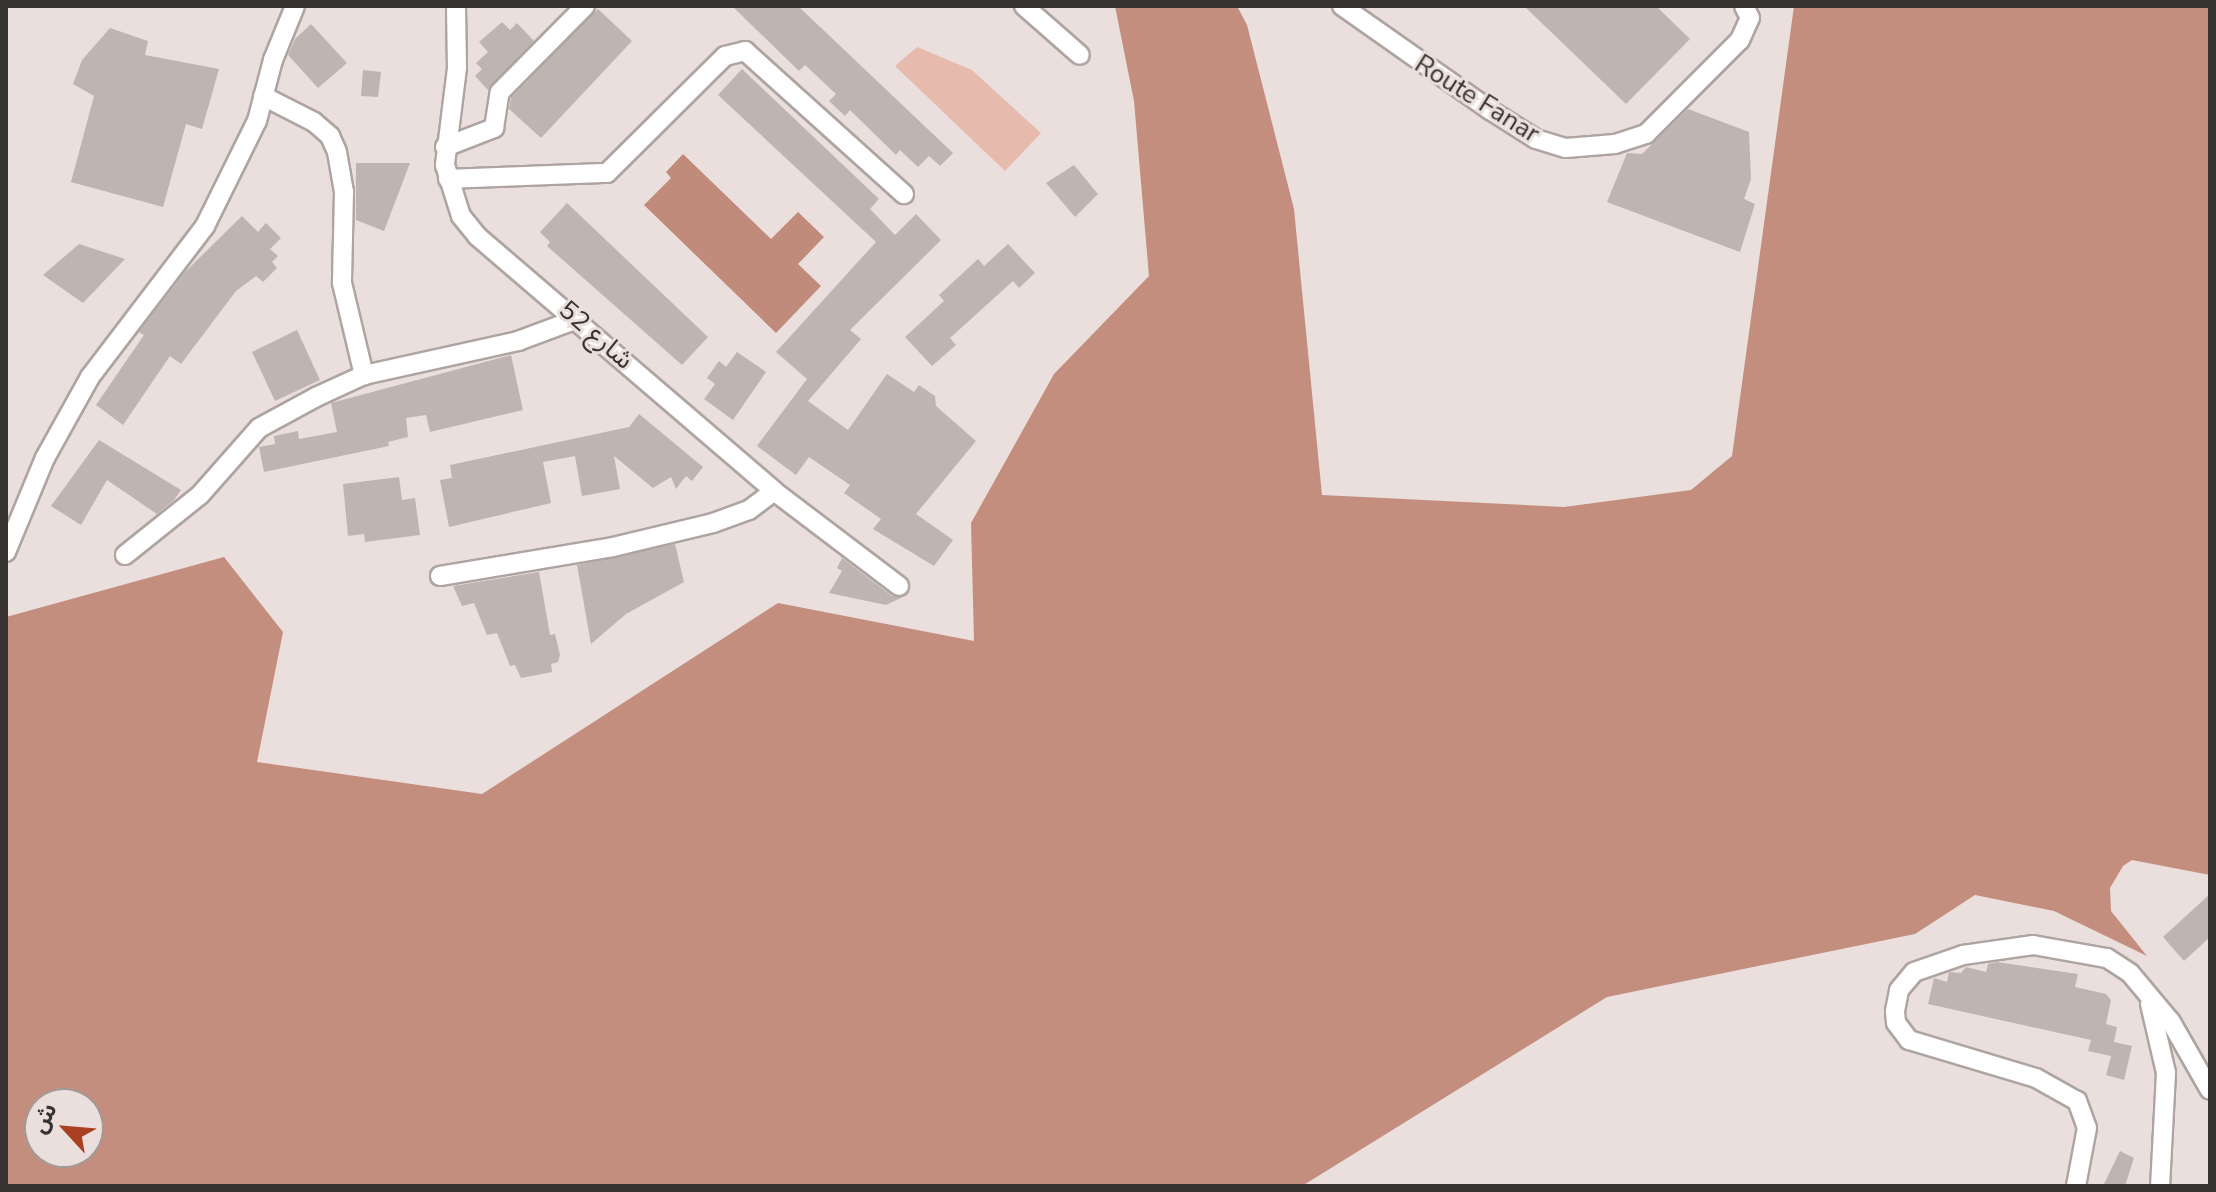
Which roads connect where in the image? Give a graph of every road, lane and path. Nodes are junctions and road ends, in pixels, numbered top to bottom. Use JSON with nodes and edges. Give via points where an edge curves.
{"nodes":[{"id":1,"x":295,"y":6,"type":"edge"},
{"id":2,"x":456,"y":6,"type":"edge"},
{"id":3,"x":585,"y":6,"type":"edge"},
{"id":4,"x":1024,"y":6,"type":"edge"},
{"id":5,"x":1342,"y":6,"type":"edge"},
{"id":6,"x":1744,"y":6,"type":"edge"},
{"id":7,"x":1080,"y":55,"type":"dead end"},
{"id":8,"x":263,"y":96,"type":"junction"},
{"id":9,"x":445,"y":147,"type":"junction"},
{"id":10,"x":448,"y":179,"type":"junction"},
{"id":11,"x":904,"y":194,"type":"dead end"},
{"id":12,"x":577,"y":319,"type":"junction"},
{"id":13,"x":364,"y":375,"type":"junction"},
{"id":14,"x":774,"y":491,"type":"junction"},
{"id":15,"x":6,"y":552,"type":"edge"},
{"id":16,"x":125,"y":555,"type":"dead end"},
{"id":17,"x":440,"y":576,"type":"dead end"},
{"id":18,"x":899,"y":586,"type":"dead end"},
{"id":19,"x":2142,"y":987,"type":"junction"},
{"id":20,"x":2210,"y":1090,"type":"edge"},
{"id":21,"x":2076,"y":1186,"type":"edge"},
{"id":22,"x":2160,"y":1186,"type":"edge"}],
"edges":[{"from":1,"to":8,"type":"street"},
{"from":2,"to":9,"type":"street","name":"شارع 52","via":[[457,68]]},
{"from":3,"to":9,"type":"street","via":[[500,92],[494,128]]},
{"from":4,"to":7,"type":"street"},
{"from":5,"to":6,"type":"street","name":"Route Fanar","via":[[1479,103],[1536,139],[1566,148],[1615,144],[1646,134],[1740,40],[1750,18]]},
{"from":8,"to":13,"type":"street","via":[[314,122],[330,136],[337,152],[344,192],[342,283]]},
{"from":8,"to":15,"type":"street","via":[[257,121],[205,226],[90,377],[45,458]]},
{"from":9,"to":10,"type":"street","name":"شارع 52"},
{"from":10,"to":11,"type":"street","via":[[607,173],[725,56],[745,51]]},
{"from":10,"to":12,"type":"street","name":"شارع 52","via":[[461,216],[477,236]]},
{"from":12,"to":13,"type":"street","via":[[518,341]]},
{"from":12,"to":14,"type":"street","name":"شارع 52"},
{"from":13,"to":16,"type":"street","via":[[259,428],[200,495]]},
{"from":14,"to":17,"type":"street","via":[[749,510],[713,523],[613,547]]},
{"from":14,"to":18,"type":"street","name":"شارع 52"},
{"from":19,"to":20,"type":"street","via":[[2171,1022]]},
{"from":19,"to":21,"type":"street","via":[[2107,958],[2033,945],[1925,964],[1899,990],[1896,1023],[1909,1040],[2036,1078],[2077,1101],[2087,1128]]},
{"from":19,"to":22,"type":"street","via":[[2158,1029],[2166,1073]]}]}
